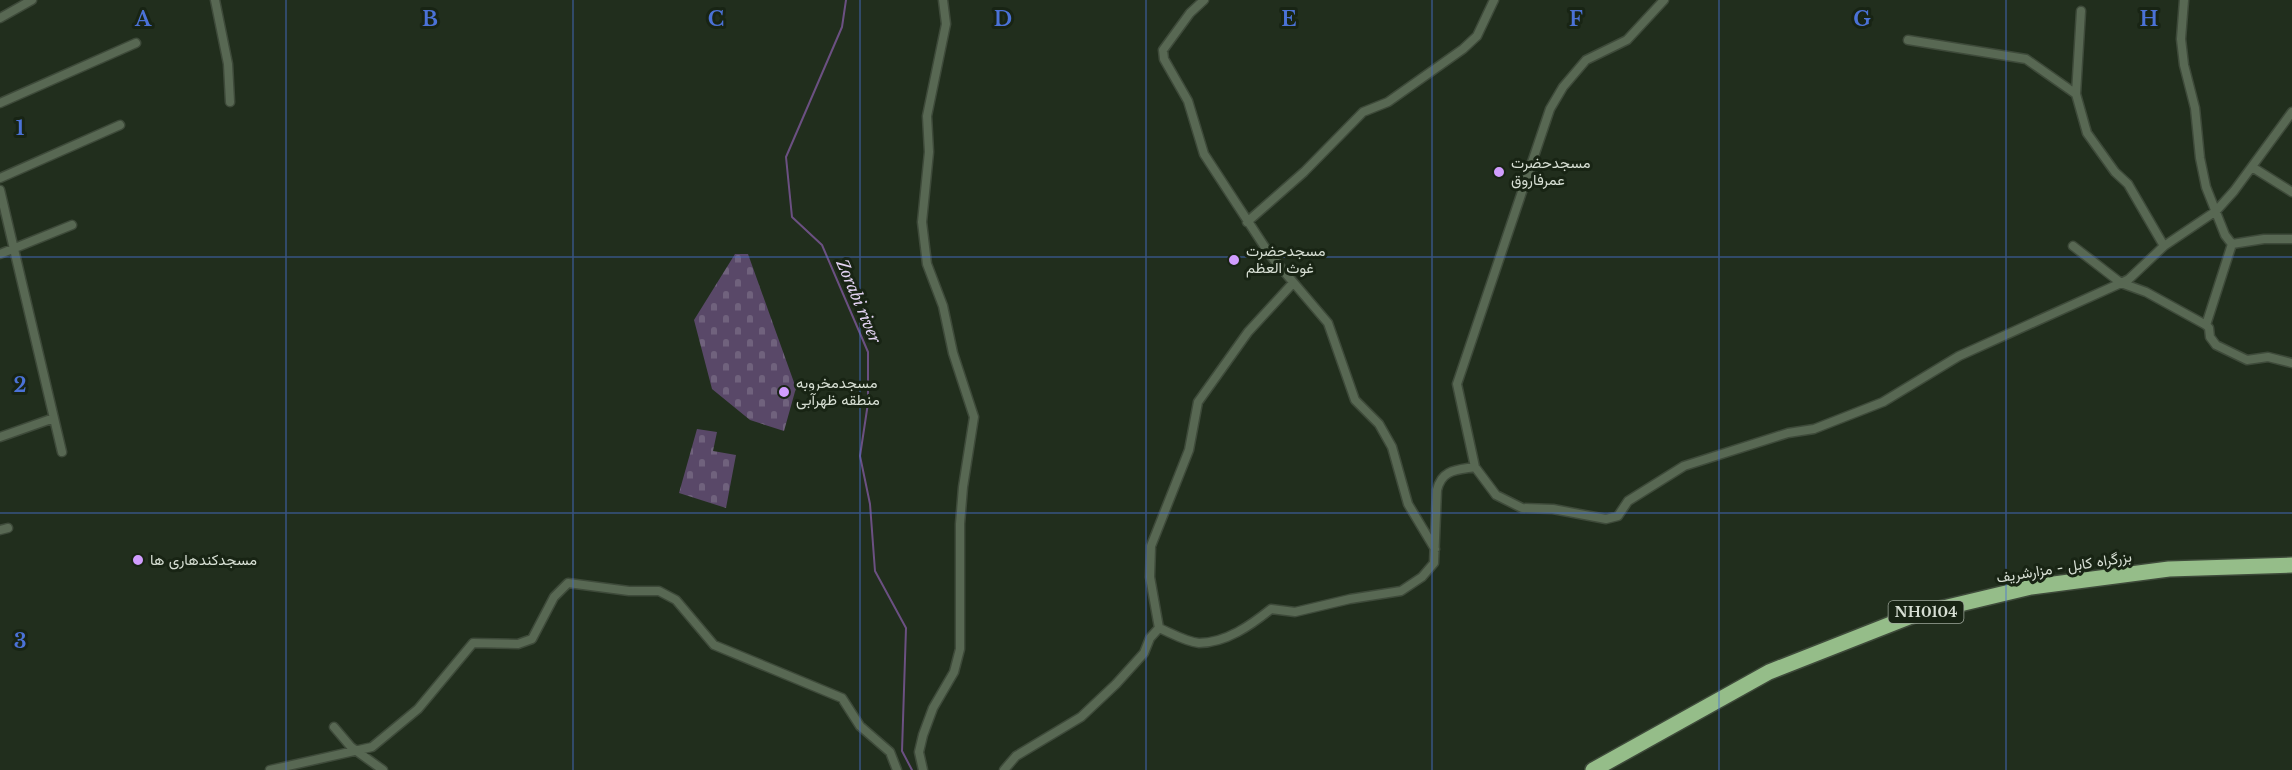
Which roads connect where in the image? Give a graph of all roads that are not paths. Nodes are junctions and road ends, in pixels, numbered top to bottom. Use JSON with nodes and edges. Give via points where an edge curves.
{"nodes":[{"id":1,"x":32,"y":0,"type":"edge"},
{"id":2,"x":215,"y":0,"type":"edge"},
{"id":3,"x":943,"y":0,"type":"edge"},
{"id":4,"x":1204,"y":0,"type":"edge"},
{"id":5,"x":1494,"y":0,"type":"edge"},
{"id":6,"x":1664,"y":0,"type":"edge"},
{"id":7,"x":2184,"y":0,"type":"edge"},
{"id":8,"x":2081,"y":11,"type":"dead end"},
{"id":9,"x":0,"y":18,"type":"edge"},
{"id":10,"x":1908,"y":40,"type":"dead end"},
{"id":11,"x":136,"y":43,"type":"dead end"},
{"id":12,"x":2076,"y":94,"type":"junction"},
{"id":13,"x":230,"y":102,"type":"dead end"},
{"id":14,"x":0,"y":103,"type":"edge"},
{"id":15,"x":2292,"y":112,"type":"edge"},
{"id":16,"x":120,"y":125,"type":"dead end"},
{"id":17,"x":2252,"y":167,"type":"junction"},
{"id":18,"x":0,"y":178,"type":"edge"},
{"id":19,"x":0,"y":190,"type":"edge"},
{"id":20,"x":2292,"y":192,"type":"edge"},
{"id":21,"x":2216,"y":211,"type":"junction"},
{"id":22,"x":1247,"y":222,"type":"junction"},
{"id":23,"x":72,"y":225,"type":"dead end"},
{"id":24,"x":2292,"y":239,"type":"edge"},
{"id":25,"x":2232,"y":244,"type":"junction"},
{"id":26,"x":2073,"y":246,"type":"dead end"},
{"id":27,"x":2164,"y":246,"type":"junction"},
{"id":28,"x":14,"y":249,"type":"junction"},
{"id":29,"x":0,"y":254,"type":"edge"},
{"id":30,"x":1293,"y":283,"type":"junction"},
{"id":31,"x":2121,"y":283,"type":"junction"},
{"id":32,"x":2206,"y":326,"type":"junction"},
{"id":33,"x":2292,"y":363,"type":"edge"},
{"id":34,"x":54,"y":418,"type":"junction"},
{"id":35,"x":0,"y":437,"type":"edge"},
{"id":36,"x":62,"y":452,"type":"dead end"},
{"id":37,"x":1475,"y":467,"type":"junction"},
{"id":38,"x":1435,"y":549,"type":"junction"},
{"id":39,"x":2292,"y":565,"type":"edge"},
{"id":40,"x":1159,"y":628,"type":"junction"},
{"id":41,"x":334,"y":728,"type":"dead end"},
{"id":42,"x":359,"y":752,"type":"junction"},
{"id":43,"x":270,"y":770,"type":"edge"},
{"id":44,"x":383,"y":770,"type":"edge"},
{"id":45,"x":897,"y":770,"type":"edge"},
{"id":46,"x":923,"y":770,"type":"edge"},
{"id":47,"x":1004,"y":770,"type":"edge"},
{"id":48,"x":1593,"y":770,"type":"edge"}],
"edges":[{"from":1,"to":9,"type":"street"},
{"from":2,"to":13,"type":"street","via":[[228,64]]},
{"from":3,"to":46,"type":"street","via":[[946,24],[927,116],[929,152],[922,222],[927,264],[974,417],[960,524],[960,649],[954,672],[923,735],[919,752]]},
{"from":4,"to":22,"type":"street","via":[[1162,50],[1188,101],[1204,154]]},
{"from":5,"to":22,"type":"street","via":[[1477,36],[1463,49],[1388,102],[1363,112]]},
{"from":6,"to":37,"type":"street","via":[[1627,40],[1586,60],[1550,109],[1457,384]]},
{"from":7,"to":21,"type":"street","via":[[2184,65],[2195,108],[2206,187]]},
{"from":8,"to":12,"type":"street"},
{"from":10,"to":12,"type":"street","via":[[2026,59]]},
{"from":11,"to":14,"type":"street"},
{"from":12,"to":27,"type":"street","via":[[2087,133],[2128,184]]},
{"from":15,"to":17,"type":"street"},
{"from":16,"to":18,"type":"street"},
{"from":17,"to":20,"type":"street"},
{"from":17,"to":21,"type":"street"},
{"from":19,"to":28,"type":"street"},
{"from":21,"to":25,"type":"street"},
{"from":21,"to":27,"type":"street"},
{"from":22,"to":30,"type":"street"},
{"from":23,"to":28,"type":"street"},
{"from":24,"to":25,"type":"street"},
{"from":25,"to":32,"type":"street"},
{"from":26,"to":31,"type":"street"},
{"from":27,"to":31,"type":"street"},
{"from":28,"to":29,"type":"street"},
{"from":28,"to":34,"type":"street"},
{"from":30,"to":38,"type":"street","via":[[1328,323],[1354,400],[1379,424],[1392,447],[1408,504]]},
{"from":30,"to":40,"type":"street","via":[[1248,332],[1198,402],[1190,450],[1151,546],[1150,578]]},
{"from":31,"to":32,"type":"street","via":[[2146,292]]},
{"from":31,"to":37,"type":"street","via":[[1959,356],[1882,402],[1814,429],[1788,433],[1684,466],[1628,501],[1618,516],[1606,519],[1553,509],[1522,508],[1496,495]]},
{"from":32,"to":33,"type":"street","via":[[2216,345],[2247,360],[2268,357]]},
{"from":34,"to":35,"type":"street"},
{"from":34,"to":36,"type":"street"},
{"from":37,"to":38,"type":"street","via":[[1452,470],[1439,481]]},
{"from":38,"to":40,"type":"street","via":[[1434,563],[1401,591],[1295,612],[1271,609],[1222,640],[1198,643]]},
{"from":39,"to":48,"type":"highway","name":"بزرگراه کابل - مزارشریف","number":"NH0104","via":[[2169,569],[2031,587],[1914,615],[1769,672]]},
{"from":40,"to":47,"type":"street","via":[[1144,653],[1081,717],[1016,756]]},
{"from":41,"to":42,"type":"street"},
{"from":42,"to":43,"type":"street"},
{"from":42,"to":44,"type":"street"},
{"from":42,"to":45,"type":"street","via":[[384,739],[418,709],[473,643],[518,644],[532,639],[554,597],[568,583],[659,591],[676,600],[714,645],[842,698],[860,726],[890,752]]}]}
